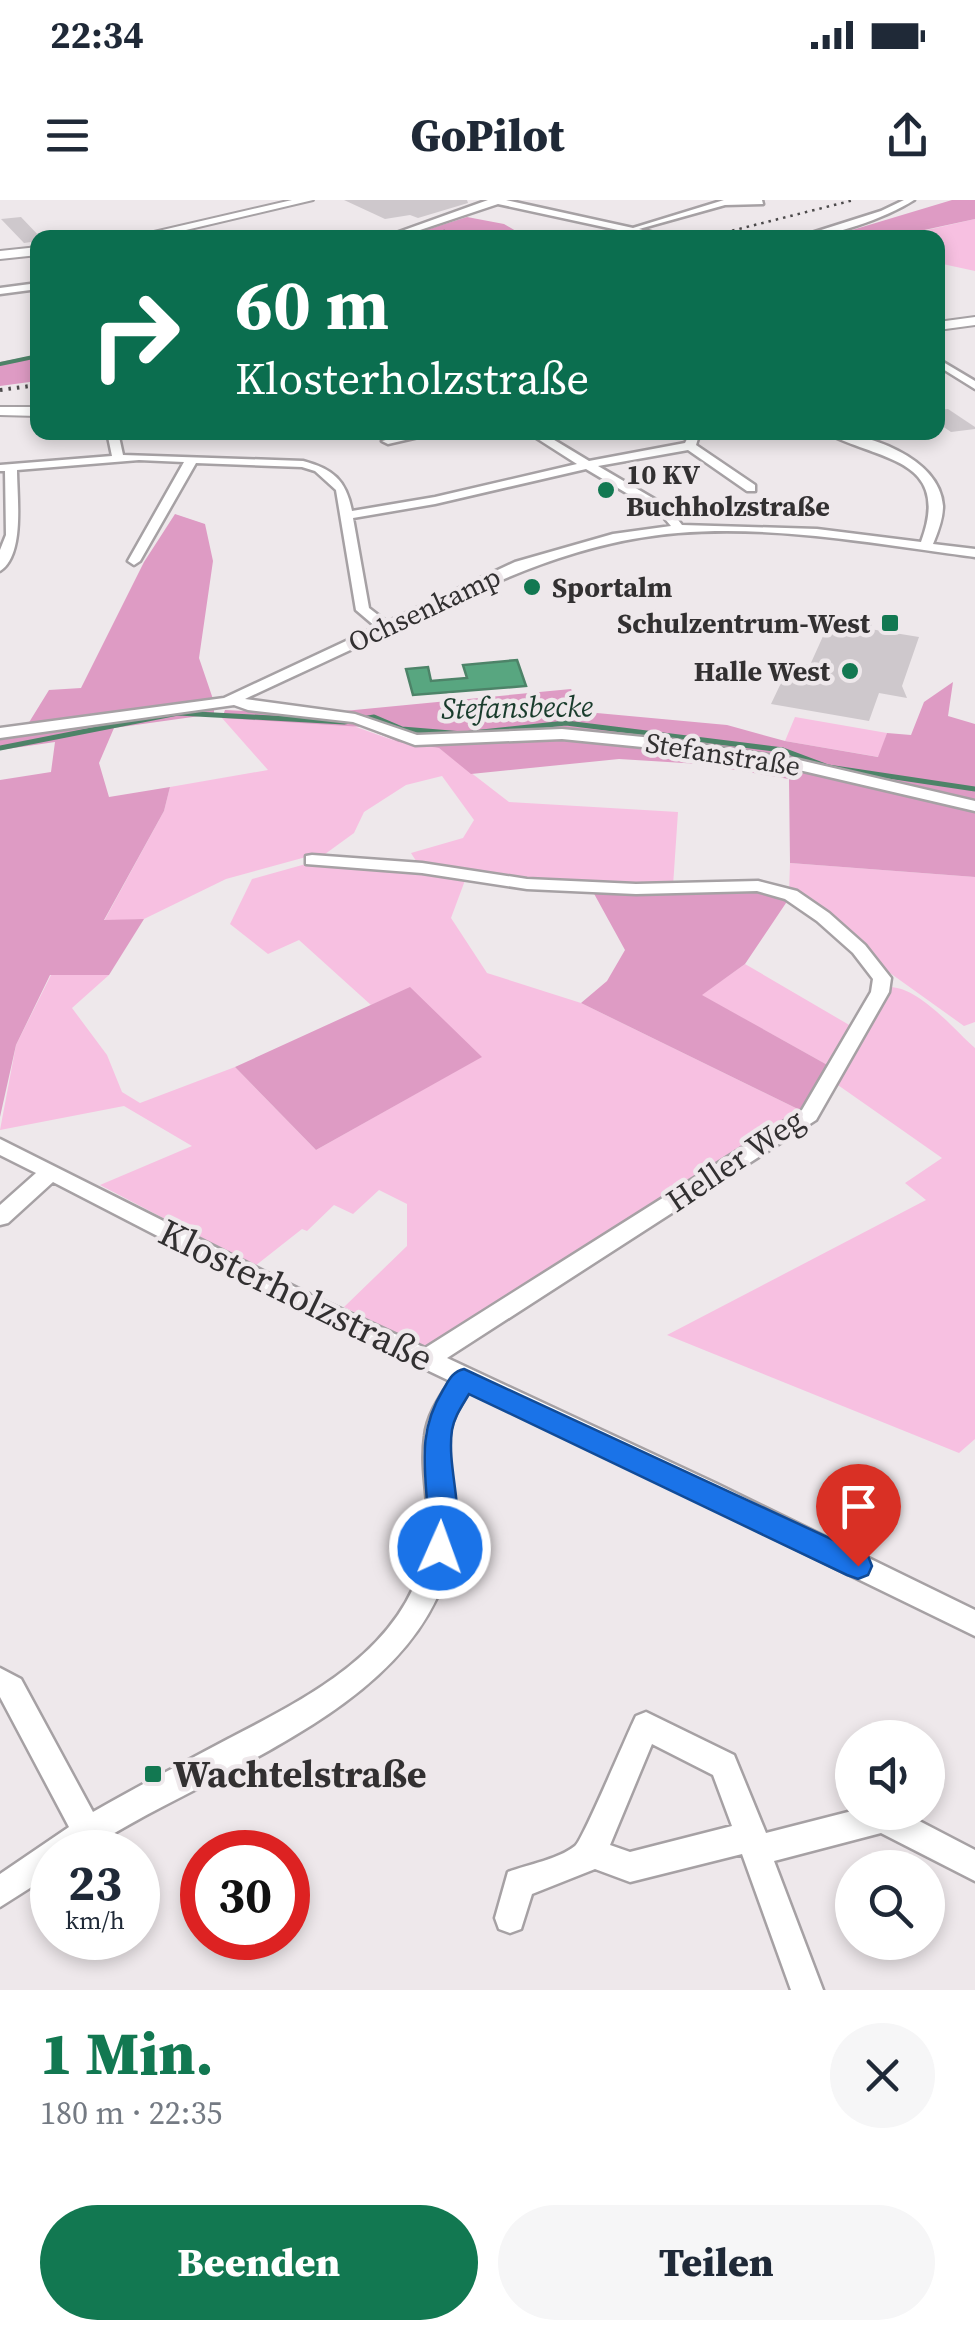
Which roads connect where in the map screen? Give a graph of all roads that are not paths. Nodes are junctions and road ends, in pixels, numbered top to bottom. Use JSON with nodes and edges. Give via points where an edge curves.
{"nodes":[{"id":1,"x":306,"y":200,"type":"edge"},
{"id":2,"x":497,"y":200,"type":"edge"},
{"id":3,"x":758,"y":200,"type":"edge"},
{"id":4,"x":910,"y":200,"type":"edge"},
{"id":5,"x":731,"y":202,"type":"edge"},
{"id":6,"x":635,"y":228,"type":"junction"},
{"id":7,"x":170,"y":230,"type":"edge"},
{"id":8,"x":409,"y":230,"type":"edge"},
{"id":9,"x":642,"y":230,"type":"edge"},
{"id":10,"x":827,"y":230,"type":"edge"},
{"id":11,"x":30,"y":251,"type":"edge"},
{"id":12,"x":0,"y":256,"type":"edge"},
{"id":13,"x":30,"y":287,"type":"edge"},
{"id":14,"x":0,"y":291,"type":"edge"},
{"id":15,"x":975,"y":321,"type":"edge"},
{"id":16,"x":945,"y":325,"type":"edge"},
{"id":17,"x":945,"y":367,"type":"edge"},
{"id":18,"x":975,"y":386,"type":"edge"},
{"id":19,"x":0,"y":410,"type":"edge"},
{"id":20,"x":30,"y":412,"type":"edge"},
{"id":21,"x":114,"y":440,"type":"edge"},
{"id":22,"x":393,"y":440,"type":"edge"},
{"id":23,"x":546,"y":440,"type":"edge"},
{"id":24,"x":691,"y":440,"type":"edge"},
{"id":25,"x":851,"y":440,"type":"edge"},
{"id":26,"x":388,"y":441,"type":"dead end"},
{"id":27,"x":118,"y":457,"type":"junction"},
{"id":28,"x":192,"y":459,"type":"junction"},
{"id":29,"x":585,"y":463,"type":"junction"},
{"id":30,"x":6,"y":467,"type":"edge"},
{"id":31,"x":752,"y":488,"type":"dead end"},
{"id":32,"x":349,"y":515,"type":"junction"},
{"id":33,"x":679,"y":529,"type":"junction"},
{"id":34,"x":926,"y":547,"type":"junction"},
{"id":35,"x":5,"y":548,"type":"edge"},
{"id":36,"x":975,"y":553,"type":"edge"},
{"id":37,"x":134,"y":561,"type":"dead end"},
{"id":38,"x":0,"y":567,"type":"edge"},
{"id":39,"x":386,"y":628,"type":"junction"},
{"id":40,"x":234,"y":699,"type":"junction"},
{"id":41,"x":0,"y":732,"type":"edge"},
{"id":42,"x":975,"y":806,"type":"edge"},
{"id":43,"x":312,"y":860,"type":"dead end"},
{"id":44,"x":0,"y":1146,"type":"edge"},
{"id":45,"x":50,"y":1172,"type":"junction"},
{"id":46,"x":0,"y":1218,"type":"edge"},
{"id":47,"x":427,"y":1360,"type":"junction"},
{"id":48,"x":464,"y":1380,"type":"junction"},
{"id":49,"x":975,"y":1624,"type":"edge"},
{"id":50,"x":0,"y":1681,"type":"edge"},
{"id":51,"x":87,"y":1830,"type":"edge"},
{"id":52,"x":92,"y":1830,"type":"edge"},
{"id":53,"x":755,"y":1843,"type":"junction"},
{"id":54,"x":592,"y":1852,"type":"junction"},
{"id":55,"x":975,"y":1866,"type":"edge"},
{"id":56,"x":30,"y":1871,"type":"edge"},
{"id":57,"x":0,"y":1892,"type":"edge"},
{"id":58,"x":510,"y":1918,"type":"dead end"},
{"id":59,"x":807,"y":1990,"type":"edge"}],
"edges":[{"from":1,"to":7,"type":"main road"},
{"from":2,"to":6,"type":"street"},
{"from":2,"to":8,"type":"street"},
{"from":3,"to":5,"type":"street","via":[[751,206]]},
{"from":4,"to":10,"type":"street"},
{"from":5,"to":6,"type":"street"},
{"from":6,"to":9,"type":"street"},
{"from":11,"to":12,"type":"main road"},
{"from":13,"to":14,"type":"street"},
{"from":15,"to":16,"type":"main road"},
{"from":17,"to":18,"type":"street"},
{"from":19,"to":20,"type":"main road"},
{"from":21,"to":27,"type":"street"},
{"from":22,"to":26,"type":"street"},
{"from":23,"to":29,"type":"street"},
{"from":24,"to":29,"type":"street"},
{"from":24,"to":31,"type":"street"},
{"from":25,"to":34,"type":"street","via":[[898,458],[930,485],[936,516]]},
{"from":27,"to":28,"type":"street"},
{"from":27,"to":30,"type":"street"},
{"from":28,"to":32,"type":"street","via":[[320,469],[342,490]]},
{"from":28,"to":37,"type":"street"},
{"from":29,"to":32,"type":"street","via":[[454,498]]},
{"from":29,"to":33,"type":"street","via":[[664,510]]},
{"from":30,"to":35,"type":"street"},
{"from":32,"to":39,"type":"street","via":[[363,610]]},
{"from":33,"to":34,"type":"street","name":"Ochsenkamp","via":[[772,529]]},
{"from":33,"to":39,"type":"street","name":"Ochsenkamp","via":[[556,552]]},
{"from":34,"to":36,"type":"street","name":"Ochsenkamp"},
{"from":35,"to":38,"type":"street"},
{"from":39,"to":40,"type":"street","name":"Ochsenkamp"},
{"from":40,"to":41,"type":"street","name":"Ochsenkamp"},
{"from":40,"to":42,"type":"street","name":"Stefanstraße","via":[[359,720],[415,740],[562,734],[659,743],[799,765]]},
{"from":43,"to":47,"type":"street","name":"Heller Weg","via":[[527,884],[758,886],[791,894],[823,917],[882,978],[809,1115]]},
{"from":44,"to":45,"type":"street","name":"Klosterholzstraße"},
{"from":45,"to":46,"type":"street"},
{"from":45,"to":47,"type":"street","name":"Klosterholzstraße"},
{"from":47,"to":48,"type":"street","name":"Klosterholzstraße"},
{"from":48,"to":49,"type":"street","name":"Klosterholzstraße"},
{"from":48,"to":52,"type":"street","via":[[438,1432],[440,1548],[426,1590],[398,1636],[328,1701]]},
{"from":50,"to":51,"type":"street","via":[[10,1688]]},
{"from":53,"to":54,"type":"street","via":[[630,1867]]},
{"from":53,"to":54,"type":"street","via":[[724,1765],[646,1726]]},
{"from":53,"to":55,"type":"street","via":[[882,1818]]},
{"from":53,"to":59,"type":"street"},
{"from":54,"to":58,"type":"street","via":[[519,1883]]},
{"from":56,"to":57,"type":"street"}]}
